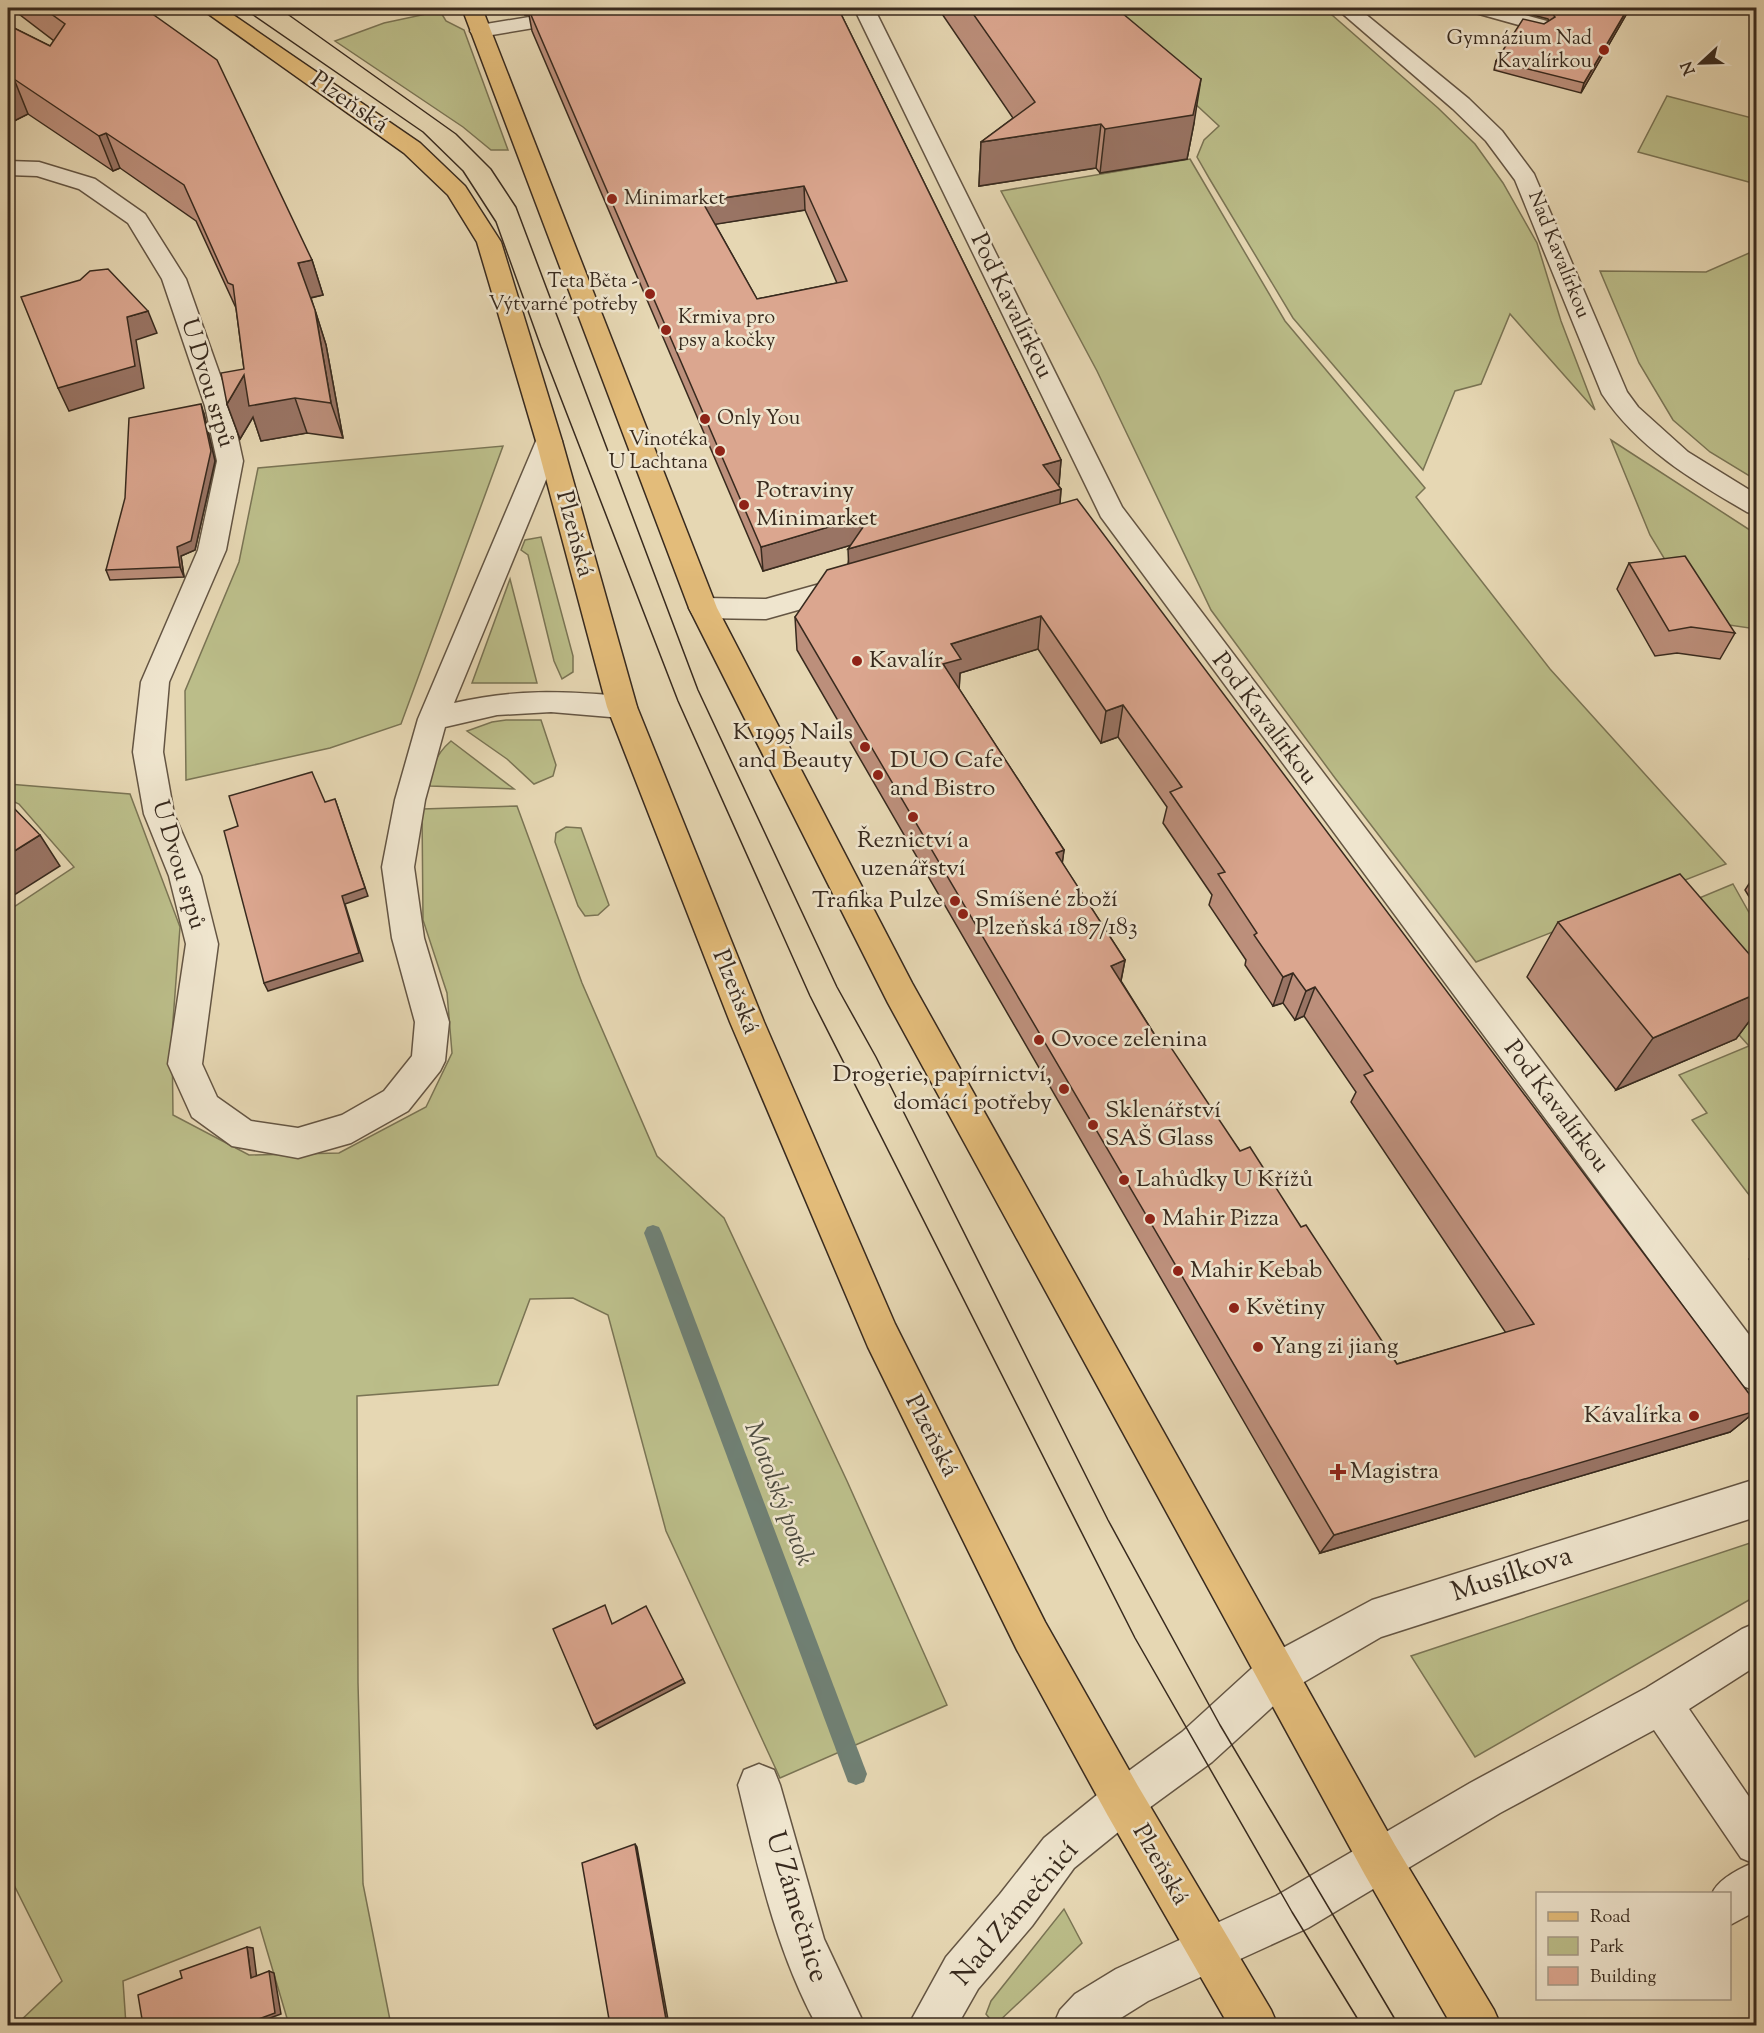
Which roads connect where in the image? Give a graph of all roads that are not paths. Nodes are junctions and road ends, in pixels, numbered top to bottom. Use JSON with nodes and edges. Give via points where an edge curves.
{"nodes":[{"id":1,"x":210,"y":8,"type":"edge"},
{"id":2,"x":472,"y":8,"type":"edge"},
{"id":3,"x":618,"y":8,"type":"edge"},
{"id":4,"x":864,"y":8,"type":"edge"},
{"id":5,"x":1346,"y":8,"type":"edge"},
{"id":6,"x":1479,"y":8,"type":"edge"},
{"id":7,"x":1540,"y":25,"type":"edge"},
{"id":8,"x":480,"y":31,"type":"junction"},
{"id":9,"x":8,"y":168,"type":"edge"},
{"id":10,"x":549,"y":441,"type":"junction"},
{"id":11,"x":1756,"y":506,"type":"edge"},
{"id":12,"x":879,"y":577,"type":"edge"},
{"id":13,"x":703,"y":608,"type":"junction"},
{"id":14,"x":622,"y":707,"type":"junction"},
{"id":15,"x":433,"y":719,"type":"junction"},
{"id":16,"x":1756,"y":1373,"type":"edge"},
{"id":17,"x":1756,"y":1498,"type":"edge"},
{"id":18,"x":1756,"y":1643,"type":"edge"},
{"id":19,"x":1277,"y":1674,"type":"junction"},
{"id":20,"x":1661,"y":1703,"type":"junction"},
{"id":21,"x":759,"y":1785,"type":"dead end"},
{"id":22,"x":1123,"y":1801,"type":"junction"},
{"id":23,"x":1756,"y":1843,"type":"edge"},
{"id":24,"x":1380,"y":1860,"type":"junction"},
{"id":25,"x":1756,"y":1884,"type":"edge"},
{"id":26,"x":1731,"y":1902,"type":"edge"},
{"id":27,"x":1210,"y":1950,"type":"junction"},
{"id":28,"x":842,"y":2025,"type":"edge"},
{"id":29,"x":931,"y":2025,"type":"edge"},
{"id":30,"x":1076,"y":2025,"type":"edge"},
{"id":31,"x":1255,"y":2025,"type":"edge"},
{"id":32,"x":1478,"y":2025,"type":"edge"}],
"edges":[{"from":1,"to":10,"type":"main road","name":"Plzeňská","via":[[412,148],[457,191],[489,242]]},
{"from":2,"to":8,"type":"main road"},
{"from":3,"to":8,"type":"street"},
{"from":4,"to":16,"type":"street","name":"Pod Kavalírkou","via":[[1100,513],[1451,968]]},
{"from":5,"to":11,"type":"street","name":"Nad Kavalírkou","via":[[1486,128],[1526,179],[1615,394],[1633,420],[1671,454]]},
{"from":6,"to":7,"type":"street"},
{"from":8,"to":13,"type":"main road"},
{"from":9,"to":15,"type":"street","name":"U Dvou srpů","via":[[39,169],[87,184],[137,219],[174,279],[218,406],[230,461],[214,538],[156,682],[148,752],[159,814],[185,876],[202,944],[185,1064],[204,1107],[244,1135],[298,1143],[351,1128],[396,1101],[428,1061],[432,1022],[408,938],[398,867],[413,782]]},
{"from":10,"to":14,"type":"main road","name":"Plzeňská"},
{"from":10,"to":15,"type":"street","name":"U Dvou srpů"},
{"from":12,"to":13,"type":"street","via":[[766,609]]},
{"from":13,"to":19,"type":"main road","via":[[900,993]]},
{"from":14,"to":15,"type":"street","via":[[551,701],[497,704]]},
{"from":14,"to":22,"type":"main road","name":"Plzeňská","via":[[747,1022],[880,1335],[1031,1636]]},
{"from":17,"to":19,"type":"street","name":"Musílkova","via":[[1372,1620]]},
{"from":18,"to":20,"type":"street"},
{"from":19,"to":22,"type":"street","name":"Nad Zámečnicí","via":[[1197,1747]]},
{"from":19,"to":24,"type":"main road"},
{"from":20,"to":23,"type":"street"},
{"from":20,"to":24,"type":"street"},
{"from":21,"to":28,"type":"street","name":"U Zámečnice","via":[[821,1991]]},
{"from":22,"to":27,"type":"main road","name":"Plzeňská"},
{"from":22,"to":29,"type":"street","name":"Nad Zámečnicí","via":[[1059,1853],[962,1973]]},
{"from":24,"to":27,"type":"street","via":[[1293,1912]]},
{"from":24,"to":32,"type":"main road"},
{"from":25,"to":26,"type":"street"},
{"from":27,"to":30,"type":"street","via":[[1132,1985],[1091,2010]]},
{"from":27,"to":31,"type":"main road","name":"Plzeňská"}]}
